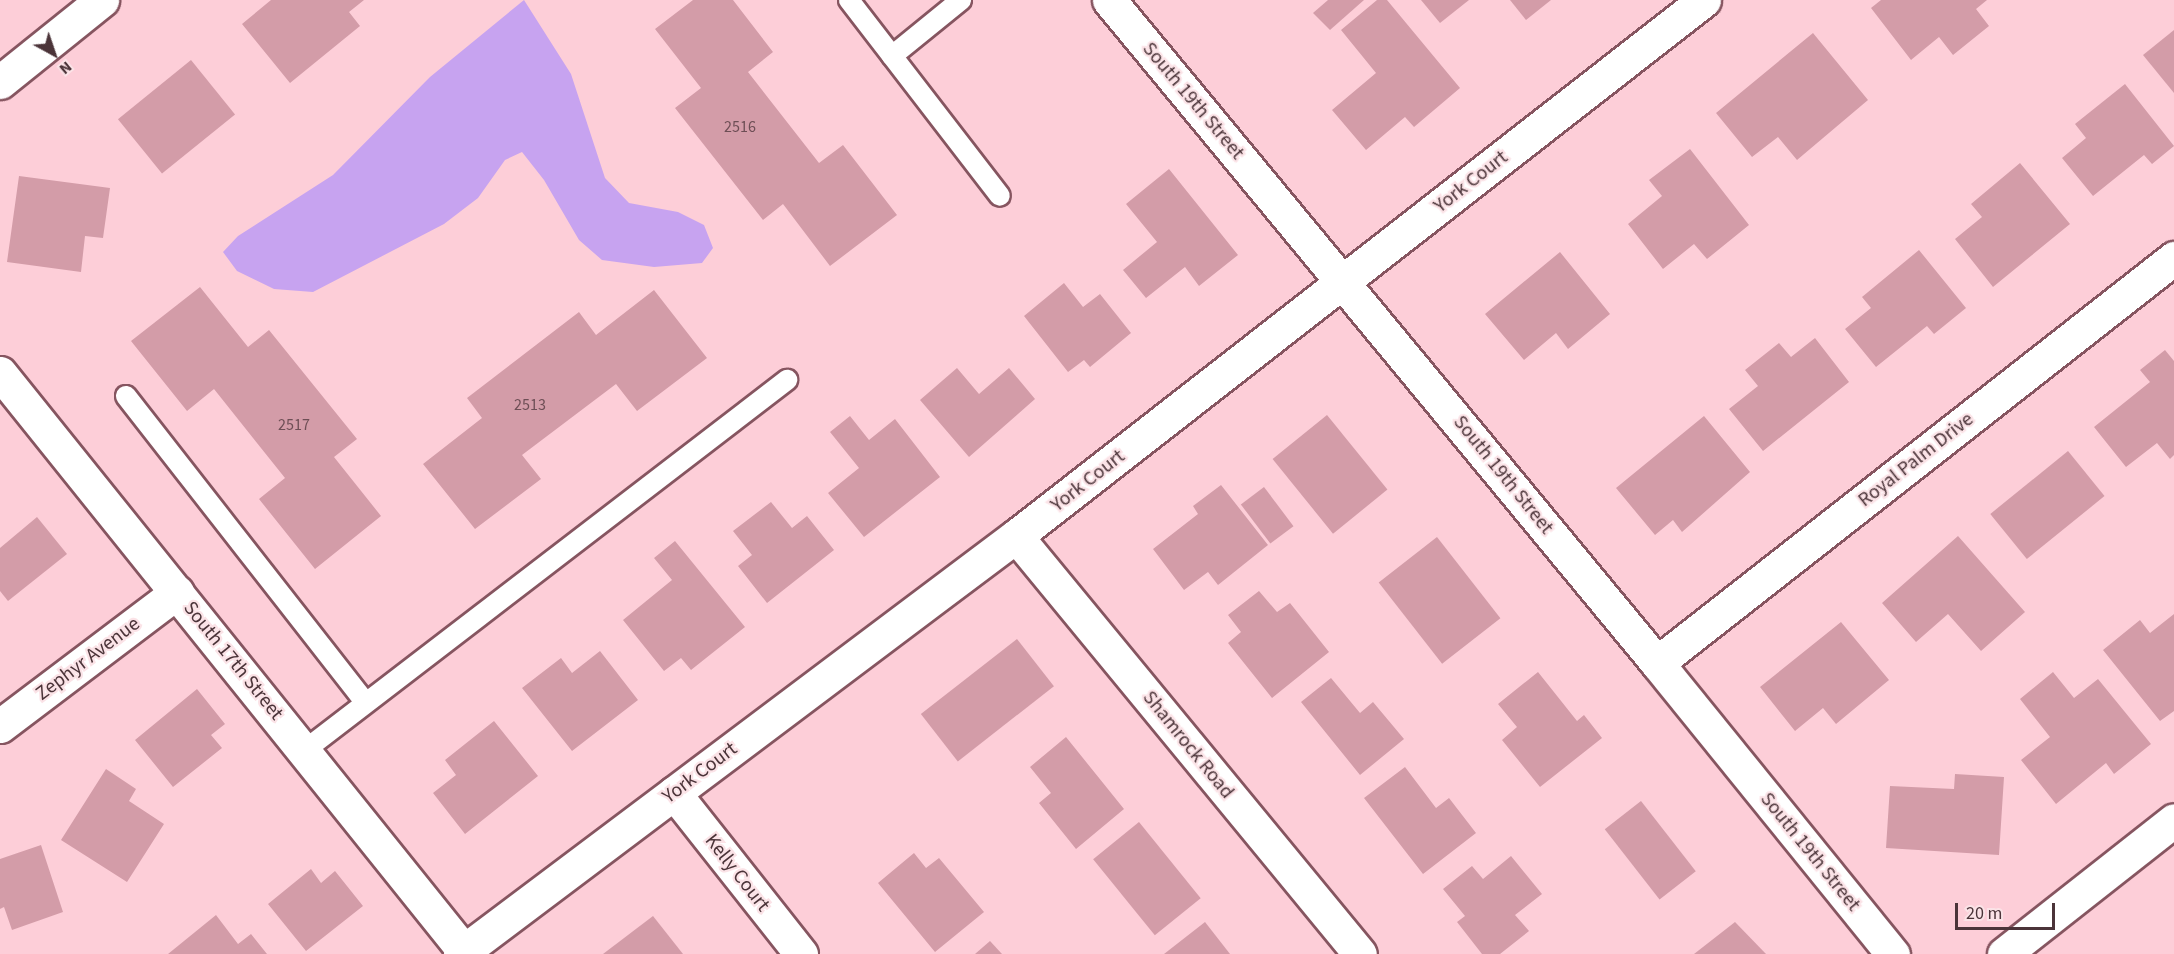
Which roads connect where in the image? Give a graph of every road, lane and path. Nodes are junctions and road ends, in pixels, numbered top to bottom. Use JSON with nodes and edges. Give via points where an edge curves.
{"nodes":[{"id":1,"x":102,"y":0,"type":"edge"},
{"id":2,"x":849,"y":0,"type":"edge"},
{"id":3,"x":960,"y":0,"type":"edge"},
{"id":4,"x":1110,"y":0,"type":"edge"},
{"id":5,"x":1704,"y":0,"type":"edge"},
{"id":6,"x":892,"y":56,"type":"junction"},
{"id":7,"x":0,"y":82,"type":"edge"},
{"id":8,"x":1000,"y":196,"type":"dead end"},
{"id":9,"x":2174,"y":258,"type":"edge"},
{"id":10,"x":1344,"y":282,"type":"junction"},
{"id":11,"x":0,"y":373,"type":"edge"},
{"id":12,"x":788,"y":380,"type":"dead end"},
{"id":13,"x":126,"y":396,"type":"dead end"},
{"id":14,"x":1016,"y":536,"type":"junction"},
{"id":15,"x":177,"y":592,"type":"junction"},
{"id":16,"x":1658,"y":663,"type":"junction"},
{"id":17,"x":365,"y":702,"type":"junction"},
{"id":18,"x":0,"y":726,"type":"edge"},
{"id":19,"x":305,"y":750,"type":"junction"},
{"id":20,"x":674,"y":793,"type":"junction"},
{"id":21,"x":2174,"y":820,"type":"edge"},
{"id":22,"x":462,"y":953,"type":"edge"},
{"id":23,"x":801,"y":954,"type":"edge"},
{"id":24,"x":1359,"y":954,"type":"edge"},
{"id":25,"x":1893,"y":954,"type":"edge"},
{"id":26,"x":2004,"y":954,"type":"edge"}],
"edges":[{"from":1,"to":7,"type":"street"},
{"from":2,"to":6,"type":"lane"},
{"from":3,"to":6,"type":"lane"},
{"from":4,"to":10,"type":"street","name":"South 19th Street"},
{"from":5,"to":10,"type":"street","name":"York Court"},
{"from":6,"to":8,"type":"lane"},
{"from":9,"to":16,"type":"street","name":"Royal Palm Drive"},
{"from":10,"to":14,"type":"street","name":"York Court"},
{"from":10,"to":16,"type":"street","name":"South 19th Street"},
{"from":11,"to":15,"type":"street","name":"South 17th Street"},
{"from":12,"to":17,"type":"lane"},
{"from":13,"to":17,"type":"lane"},
{"from":14,"to":20,"type":"street","name":"York Court"},
{"from":14,"to":24,"type":"street","name":"Shamrock Road"},
{"from":15,"to":18,"type":"street","name":"Zephyr Avenue"},
{"from":15,"to":19,"type":"street","name":"South 17th Street"},
{"from":16,"to":25,"type":"street","name":"South 19th Street"},
{"from":17,"to":19,"type":"lane"},
{"from":19,"to":22,"type":"street","name":"South 17th Street"},
{"from":20,"to":22,"type":"street","name":"York Court"},
{"from":20,"to":23,"type":"street","name":"Kelly Court"},
{"from":21,"to":26,"type":"street"}]}
